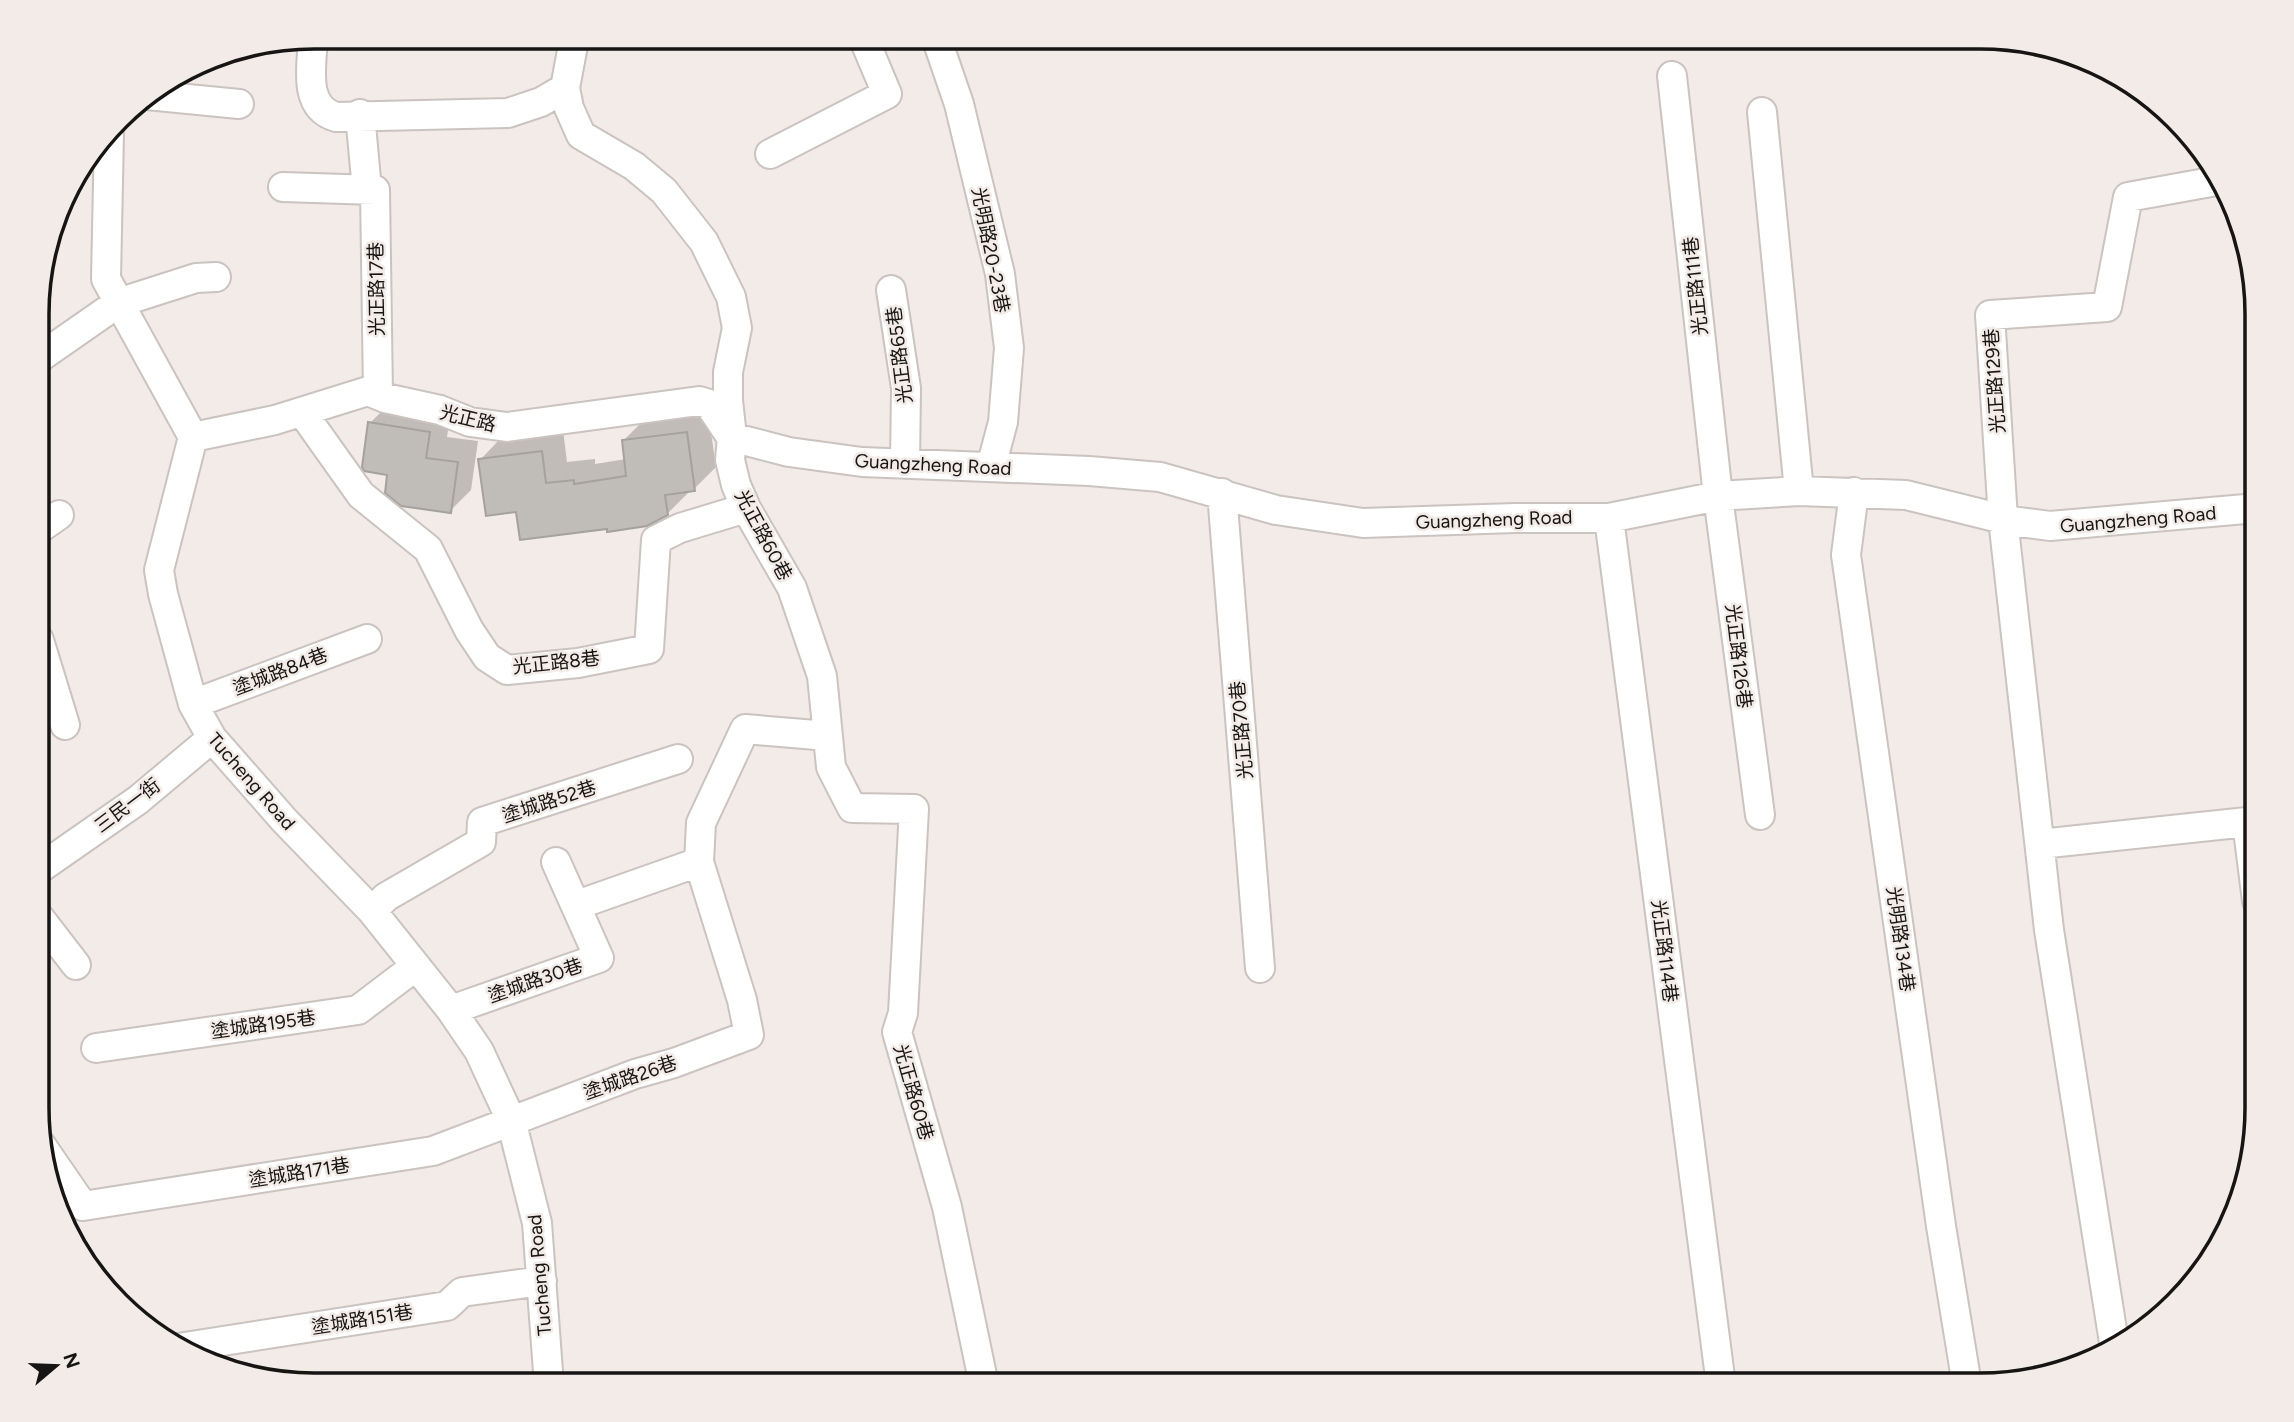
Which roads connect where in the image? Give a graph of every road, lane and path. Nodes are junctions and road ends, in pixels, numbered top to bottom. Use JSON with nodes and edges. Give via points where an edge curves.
{"nodes":[{"id":1,"x":313,"y":49,"type":"edge"},
{"id":2,"x":571,"y":49,"type":"edge"},
{"id":3,"x":868,"y":49,"type":"edge"},
{"id":4,"x":940,"y":49,"type":"edge"},
{"id":5,"x":1672,"y":76,"type":"dead end"},
{"id":6,"x":565,"y":89,"type":"junction"},
{"id":7,"x":163,"y":97,"type":"edge"},
{"id":8,"x":239,"y":104,"type":"dead end"},
{"id":9,"x":1762,"y":112,"type":"dead end"},
{"id":10,"x":360,"y":114,"type":"junction"},
{"id":11,"x":109,"y":147,"type":"edge"},
{"id":12,"x":770,"y":154,"type":"dead end"},
{"id":13,"x":2210,"y":182,"type":"edge"},
{"id":14,"x":283,"y":187,"type":"dead end"},
{"id":15,"x":367,"y":190,"type":"junction"},
{"id":16,"x":206,"y":271,"type":"dead end"},
{"id":17,"x":891,"y":290,"type":"dead end"},
{"id":18,"x":118,"y":303,"type":"junction"},
{"id":19,"x":49,"y":351,"type":"edge"},
{"id":20,"x":378,"y":395,"type":"junction"},
{"id":21,"x":302,"y":412,"type":"junction"},
{"id":22,"x":193,"y":437,"type":"junction"},
{"id":23,"x":732,"y":438,"type":"junction"},
{"id":24,"x":905,"y":463,"type":"junction"},
{"id":25,"x":991,"y":467,"type":"junction"},
{"id":26,"x":1799,"y":491,"type":"junction"},
{"id":27,"x":1854,"y":492,"type":"junction"},
{"id":28,"x":1223,"y":493,"type":"junction"},
{"id":29,"x":1718,"y":496,"type":"junction"},
{"id":30,"x":746,"y":508,"type":"junction"},
{"id":31,"x":2245,"y":509,"type":"edge"},
{"id":32,"x":1609,"y":518,"type":"junction"},
{"id":33,"x":2003,"y":519,"type":"junction"},
{"id":34,"x":367,"y":639,"type":"dead end"},
{"id":35,"x":49,"y":693,"type":"edge"},
{"id":36,"x":193,"y":704,"type":"junction"},
{"id":37,"x":65,"y":725,"type":"dead end"},
{"id":38,"x":828,"y":736,"type":"junction"},
{"id":39,"x":212,"y":738,"type":"junction"},
{"id":40,"x":678,"y":760,"type":"dead end"},
{"id":41,"x":1760,"y":815,"type":"dead end"},
{"id":42,"x":2245,"y":822,"type":"edge"},
{"id":43,"x":2040,"y":844,"type":"junction"},
{"id":44,"x":49,"y":862,"type":"edge"},
{"id":45,"x":556,"y":862,"type":"dead end"},
{"id":46,"x":699,"y":862,"type":"junction"},
{"id":47,"x":577,"y":905,"type":"junction"},
{"id":48,"x":372,"y":911,"type":"junction"},
{"id":49,"x":49,"y":930,"type":"edge"},
{"id":50,"x":76,"y":965,"type":"dead end"},
{"id":51,"x":416,"y":966,"type":"junction"},
{"id":52,"x":1260,"y":968,"type":"dead end"},
{"id":53,"x":451,"y":1010,"type":"junction"},
{"id":54,"x":96,"y":1048,"type":"dead end"},
{"id":55,"x":511,"y":1120,"type":"junction"},
{"id":56,"x":55,"y":1166,"type":"edge"},
{"id":57,"x":542,"y":1280,"type":"junction"},
{"id":58,"x":2113,"y":1338,"type":"edge"},
{"id":59,"x":196,"y":1345,"type":"edge"},
{"id":60,"x":548,"y":1373,"type":"edge"},
{"id":61,"x":982,"y":1373,"type":"edge"},
{"id":62,"x":1719,"y":1373,"type":"edge"},
{"id":63,"x":1965,"y":1373,"type":"edge"}],
"edges":[{"from":1,"to":10,"type":"street","via":[[312,93],[318,108],[336,117]]},
{"from":2,"to":6,"type":"street"},
{"from":3,"to":12,"type":"street","via":[[887,94]]},
{"from":4,"to":25,"type":"street","name":"光明路20-23巷","via":[[959,104],[1000,274],[1009,348],[1003,422]]},
{"from":5,"to":29,"type":"street","name":"光正路111巷"},
{"from":6,"to":10,"type":"street","via":[[508,113]]},
{"from":6,"to":23,"type":"street","name":"光正路60巷","via":[[581,135],[634,166],[664,191],[704,242],[724,282],[737,328],[728,372]]},
{"from":7,"to":8,"type":"street"},
{"from":9,"to":26,"type":"street"},
{"from":10,"to":15,"type":"street","name":"光正路17巷"},
{"from":11,"to":18,"type":"street","via":[[106,279]]},
{"from":13,"to":33,"type":"street","name":"光正路129巷","via":[[2128,197],[2106,307],[1990,315]]},
{"from":14,"to":15,"type":"street"},
{"from":15,"to":20,"type":"street","name":"光正路17巷","via":[[375,190]]},
{"from":16,"to":18,"type":"street"},
{"from":17,"to":24,"type":"street","name":"光正路65巷","via":[[906,388]]},
{"from":18,"to":19,"type":"street"},
{"from":18,"to":22,"type":"street"},
{"from":20,"to":21,"type":"street","name":"光正路","via":[[360,392]]},
{"from":20,"to":23,"type":"street","name":"光正路","via":[[470,422],[507,427],[699,401],[709,404]]},
{"from":21,"to":22,"type":"street","name":"光正路"},
{"from":21,"to":30,"type":"street","name":"光正路8巷","via":[[361,495],[428,549],[469,630],[487,657],[507,670],[649,649],[656,540]]},
{"from":22,"to":36,"type":"street","name":"Tucheng Road","via":[[159,570]]},
{"from":23,"to":24,"type":"street","name":"Guangzheng Road","via":[[789,452]]},
{"from":23,"to":30,"type":"street","name":"光正路60巷","via":[[730,460]]},
{"from":24,"to":25,"type":"street","name":"Guangzheng Road"},
{"from":25,"to":28,"type":"street","name":"Guangzheng Road","via":[[1160,477]]},
{"from":26,"to":27,"type":"street","name":"Guangzheng Road"},
{"from":26,"to":29,"type":"street","name":"Guangzheng Road"},
{"from":27,"to":33,"type":"street","name":"Guangzheng Road","via":[[1906,495]]},
{"from":27,"to":63,"type":"street","name":"光明路134巷","via":[[1846,555]]},
{"from":28,"to":32,"type":"street","name":"Guangzheng Road","via":[[1276,510],[1363,523]]},
{"from":28,"to":52,"type":"street","name":"光正路70巷"},
{"from":29,"to":32,"type":"street","name":"Guangzheng Road"},
{"from":29,"to":41,"type":"street","name":"光正路126巷"},
{"from":30,"to":38,"type":"street","name":"光正路60巷","via":[[792,588],[822,676]]},
{"from":31,"to":33,"type":"street","name":"Guangzheng Road","via":[[2063,526]]},
{"from":32,"to":62,"type":"street","name":"光正路114巷"},
{"from":33,"to":43,"type":"street"},
{"from":34,"to":36,"type":"street","name":"塗城路84巷"},
{"from":35,"to":37,"type":"street"},
{"from":36,"to":39,"type":"street","name":"Tucheng Road"},
{"from":38,"to":46,"type":"street","via":[[745,729],[701,823]]},
{"from":38,"to":61,"type":"street","name":"光正路60巷","via":[[831,767],[852,808],[915,808],[903,1013],[897,1032],[947,1207]]},
{"from":39,"to":44,"type":"street","name":"三民一街","via":[[138,800]]},
{"from":39,"to":48,"type":"street","name":"Tucheng Road"},
{"from":40,"to":48,"type":"street","name":"塗城路52巷","via":[[482,822],[481,842],[386,897]]},
{"from":42,"to":43,"type":"street"},
{"from":43,"to":58,"type":"street","via":[[2049,930]]},
{"from":45,"to":47,"type":"street","name":"塗城路30巷"},
{"from":46,"to":47,"type":"street"},
{"from":46,"to":55,"type":"street","name":"塗城路26巷","via":[[750,1035]]},
{"from":47,"to":53,"type":"street","name":"塗城路30巷","via":[[599,958]]},
{"from":48,"to":51,"type":"street","name":"Tucheng Road"},
{"from":49,"to":50,"type":"street"},
{"from":51,"to":53,"type":"street","name":"Tucheng Road"},
{"from":51,"to":54,"type":"street","name":"塗城路195巷","via":[[358,1010]]},
{"from":53,"to":55,"type":"street","name":"Tucheng Road","via":[[479,1051]]},
{"from":55,"to":56,"type":"street","name":"塗城路171巷","via":[[433,1151],[83,1206]]},
{"from":55,"to":57,"type":"street","name":"Tucheng Road","via":[[537,1223]]},
{"from":57,"to":59,"type":"street","name":"塗城路151巷","via":[[462,1293],[447,1306]]},
{"from":57,"to":60,"type":"street","name":"Tucheng Road"}]}
